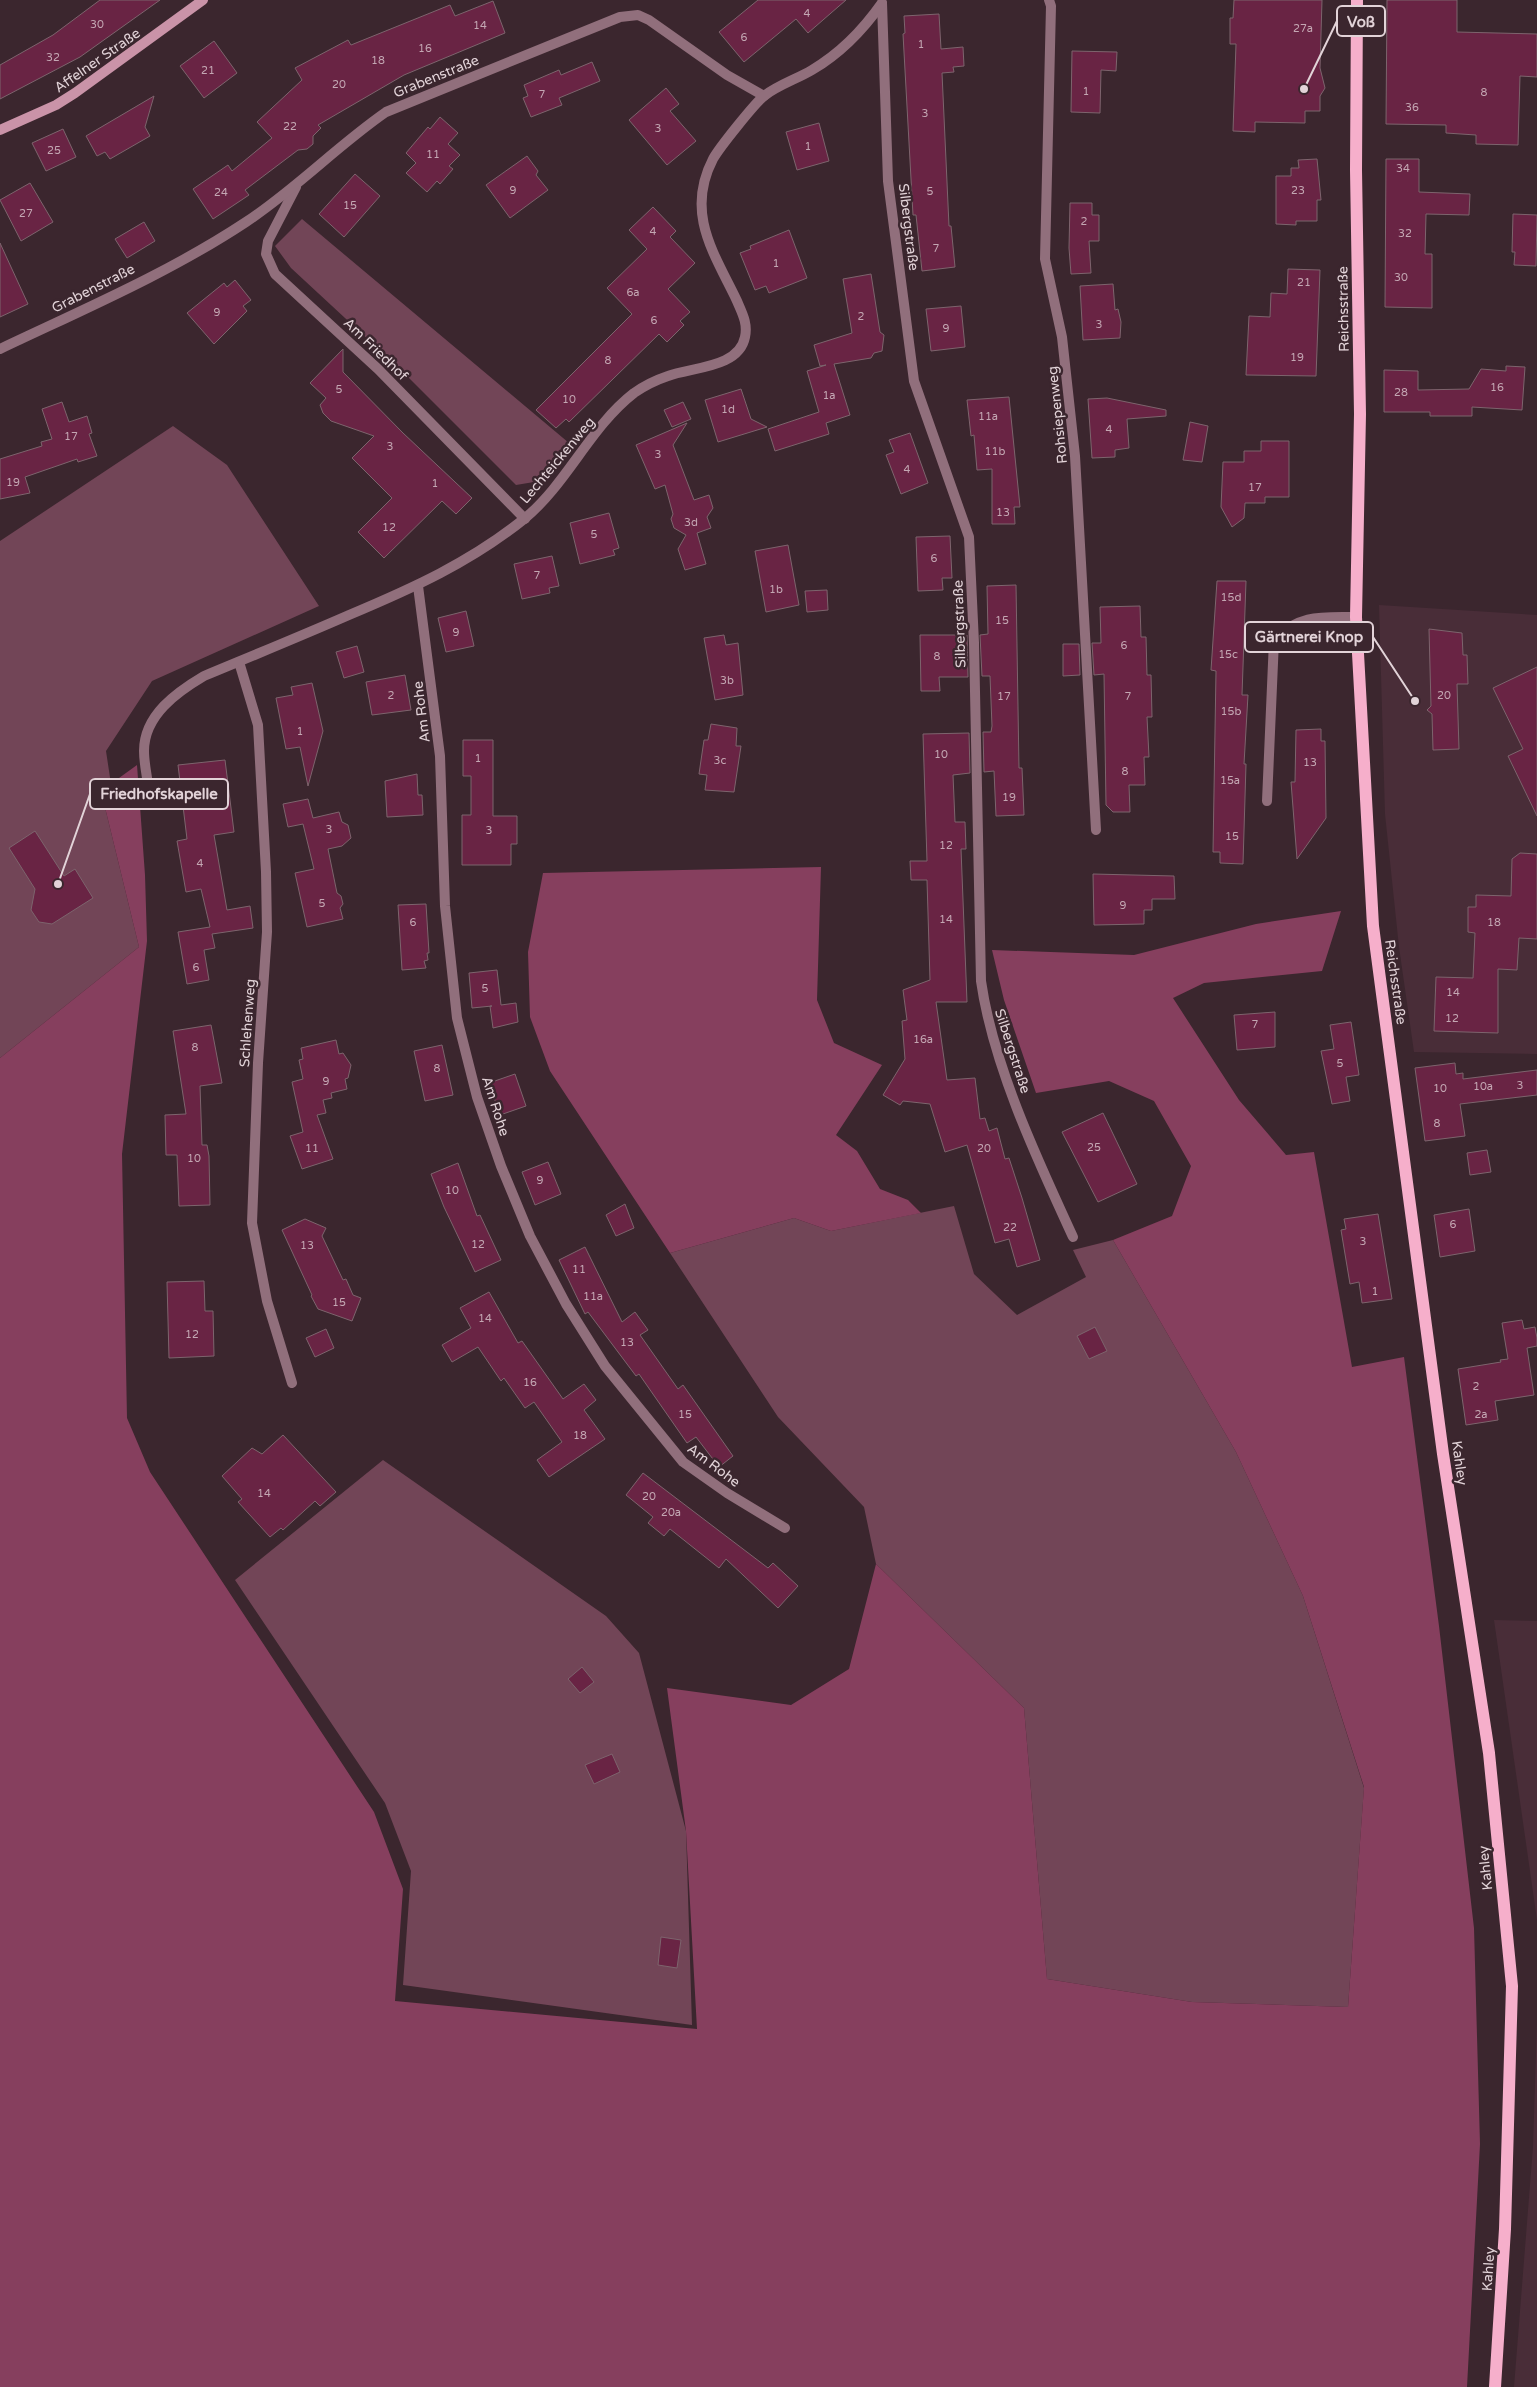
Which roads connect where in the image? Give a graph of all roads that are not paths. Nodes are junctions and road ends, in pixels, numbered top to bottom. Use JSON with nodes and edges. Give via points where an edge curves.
{"nodes":[{"id":1,"x":203,"y":0,"type":"edge"},
{"id":2,"x":1048,"y":0,"type":"edge"},
{"id":3,"x":1357,"y":0,"type":"edge"},
{"id":4,"x":882,"y":2,"type":"edge"},
{"id":5,"x":764,"y":96,"type":"junction"},
{"id":6,"x":0,"y":130,"type":"edge"},
{"id":7,"x":297,"y":184,"type":"junction"},
{"id":8,"x":0,"y":349,"type":"edge"},
{"id":9,"x":525,"y":518,"type":"junction"},
{"id":10,"x":418,"y":586,"type":"junction"},
{"id":11,"x":1356,"y":617,"type":"junction"},
{"id":12,"x":239,"y":662,"type":"junction"},
{"id":13,"x":148,"y":786,"type":"dead end"},
{"id":14,"x":1267,"y":801,"type":"dead end"},
{"id":15,"x":1096,"y":830,"type":"dead end"},
{"id":16,"x":1072,"y":1237,"type":"dead end"},
{"id":17,"x":1429,"y":1349,"type":"joint"},
{"id":18,"x":292,"y":1384,"type":"dead end"},
{"id":19,"x":785,"y":1528,"type":"dead end"},
{"id":20,"x":1495,"y":2387,"type":"edge"}],
"edges":[{"from":1,"to":6,"type":"main road","name":"Affelner Straße","via":[[75,93]]},
{"from":2,"to":15,"type":"street","name":"Rohsiepenweg","via":[[1051,6],[1045,259],[1062,337],[1075,456]]},
{"from":3,"to":11,"type":"main road","name":"Reichsstraße","via":[[1360,414]]},
{"from":4,"to":5,"type":"street","via":[[864,29],[846,45],[815,68]]},
{"from":4,"to":16,"type":"street","name":"Silbergstraße","via":[[888,180],[914,380],[969,537],[980,981],[985,1014],[1024,1122]]},
{"from":5,"to":7,"type":"street","name":"Grabenstraße","via":[[727,75],[649,20],[638,15],[620,17],[386,112],[361,129]]},
{"from":5,"to":9,"type":"street","name":"Lechteickenweg","via":[[713,158],[701,192],[708,244],[746,320],[745,338],[738,352],[726,360],[668,375],[633,394],[545,501]]},
{"from":7,"to":8,"type":"street","name":"Grabenstraße","via":[[246,222],[192,254]]},
{"from":7,"to":9,"type":"street","name":"Am Friedhof","via":[[268,241],[266,254],[274,274],[384,376]]},
{"from":9,"to":10,"type":"street","name":"Lechteickenweg","via":[[463,562]]},
{"from":10,"to":12,"type":"street","name":"Lechteickenweg"},
{"from":10,"to":19,"type":"street","name":"Am Rohe","via":[[440,756],[445,906],[457,1018],[477,1097],[501,1166],[530,1236],[566,1304],[605,1366],[683,1462]]},
{"from":11,"to":14,"type":"street","via":[[1312,617],[1285,629],[1274,640]]},
{"from":11,"to":17,"type":"main road","name":"Reichsstraße","via":[[1373,926]]},
{"from":12,"to":13,"type":"street","name":"Lechteickenweg","via":[[204,676],[176,693],[159,712],[148,730],[144,750]]},
{"from":12,"to":18,"type":"street","name":"Schlehenweg","via":[[258,725],[268,932],[258,1063],[252,1222],[267,1301]]},
{"from":17,"to":20,"type":"main road","name":"Kahley","via":[[1489,1753],[1512,1986],[1506,2229]]}]}
